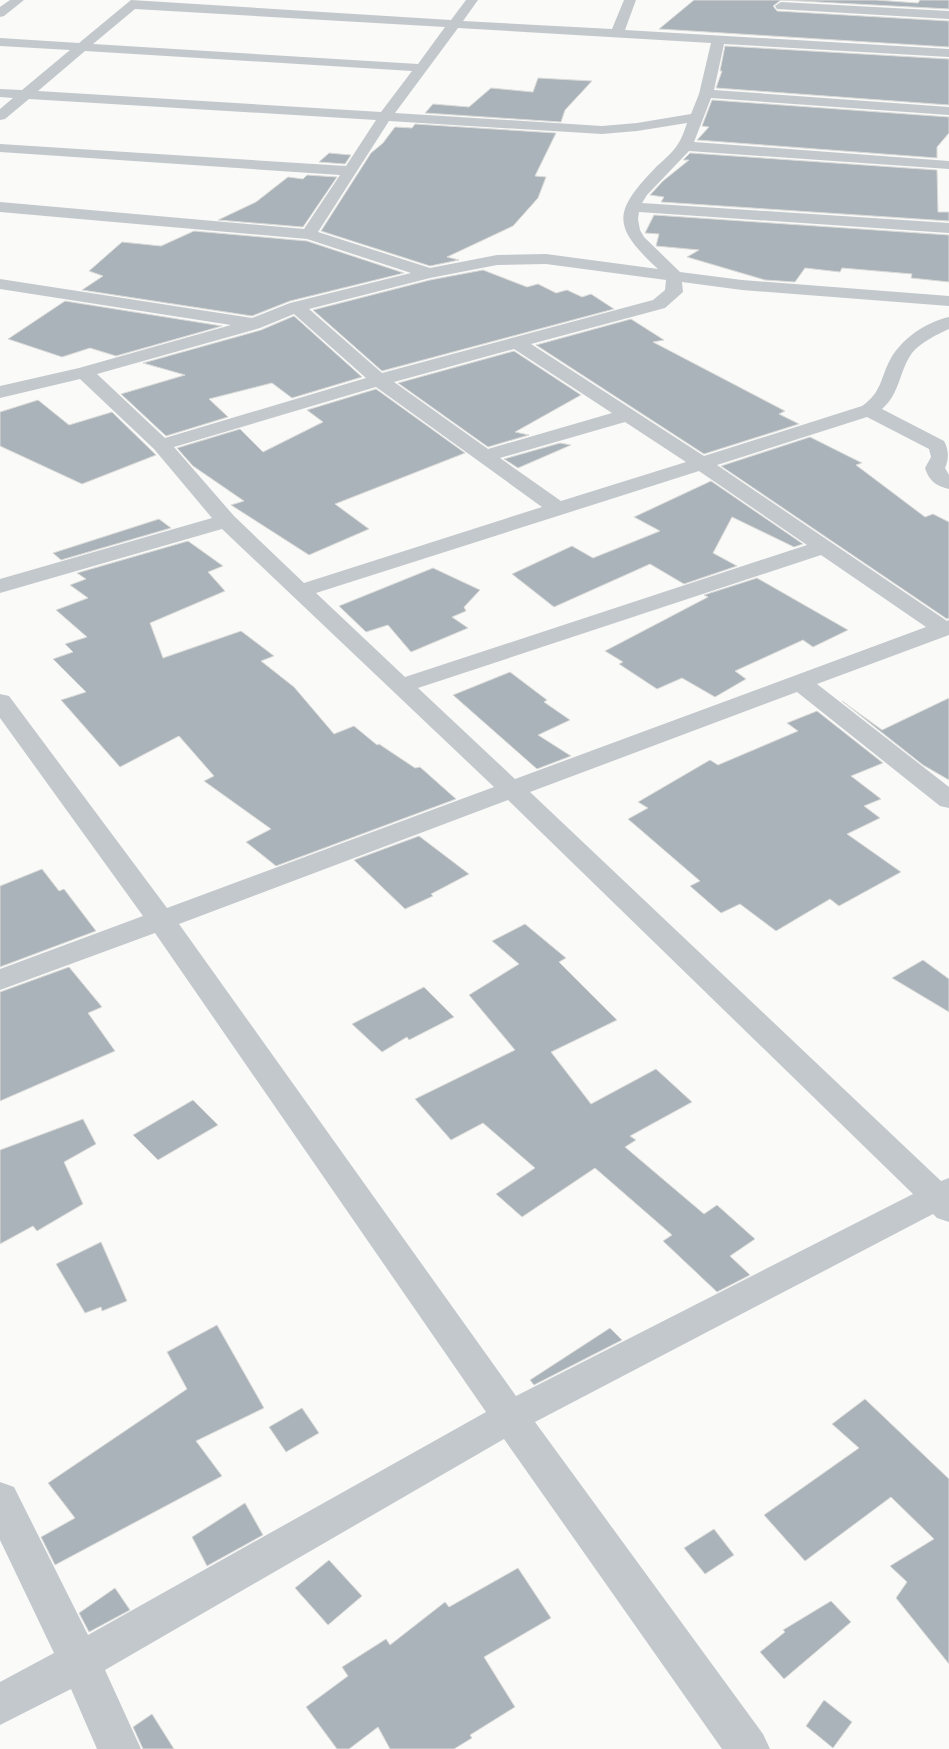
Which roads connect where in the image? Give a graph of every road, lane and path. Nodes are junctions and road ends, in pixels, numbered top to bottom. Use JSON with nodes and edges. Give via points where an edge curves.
{"nodes":[{"id":1,"x":18,"y":0,"type":"edge"},
{"id":2,"x":280,"y":0,"type":"edge"},
{"id":3,"x":472,"y":0,"type":"edge"},
{"id":4,"x":630,"y":0,"type":"edge"},
{"id":5,"x":910,"y":0,"type":"edge"},
{"id":6,"x":135,"y":3,"type":"edge"},
{"id":7,"x":781,"y":7,"type":"edge"},
{"id":8,"x":0,"y":12,"type":"edge"},
{"id":9,"x":259,"y":12,"type":"junction"},
{"id":10,"x":910,"y":13,"type":"junction"},
{"id":11,"x":949,"y":15,"type":"edge"},
{"id":12,"x":454,"y":23,"type":"junction"},
{"id":13,"x":617,"y":34,"type":"junction"},
{"id":14,"x":718,"y":40,"type":"junction"},
{"id":15,"x":0,"y":42,"type":"edge"},
{"id":16,"x":80,"y":48,"type":"junction"},
{"id":17,"x":949,"y":54,"type":"edge"},
{"id":18,"x":421,"y":68,"type":"junction"},
{"id":19,"x":0,"y":94,"type":"edge"},
{"id":20,"x":706,"y":94,"type":"junction"},
{"id":21,"x":25,"y":95,"type":"junction"},
{"id":22,"x":949,"y":111,"type":"edge"},
{"id":23,"x":0,"y":116,"type":"edge"},
{"id":24,"x":384,"y":117,"type":"junction"},
{"id":25,"x":696,"y":117,"type":"junction"},
{"id":26,"x":684,"y":146,"type":"junction"},
{"id":27,"x":0,"y":148,"type":"edge"},
{"id":28,"x":949,"y":165,"type":"edge"},
{"id":29,"x":350,"y":172,"type":"junction"},
{"id":30,"x":0,"y":207,"type":"edge"},
{"id":31,"x":633,"y":207,"type":"junction"},
{"id":32,"x":949,"y":228,"type":"edge"},
{"id":33,"x":309,"y":234,"type":"junction"},
{"id":34,"x":429,"y":273,"type":"junction"},
{"id":35,"x":674,"y":275,"type":"junction"},
{"id":36,"x":0,"y":284,"type":"edge"},
{"id":37,"x":949,"y":301,"type":"edge"},
{"id":38,"x":296,"y":307,"type":"junction"},
{"id":39,"x":949,"y":322,"type":"edge"},
{"id":40,"x":254,"y":324,"type":"junction"},
{"id":41,"x":517,"y":343,"type":"junction"},
{"id":42,"x":84,"y":372,"type":"junction"},
{"id":43,"x":379,"y":380,"type":"junction"},
{"id":44,"x":0,"y":392,"type":"edge"},
{"id":45,"x":869,"y":410,"type":"junction"},
{"id":46,"x":627,"y":415,"type":"junction"},
{"id":47,"x":161,"y":445,"type":"junction"},
{"id":48,"x":485,"y":456,"type":"junction"},
{"id":49,"x":701,"y":463,"type":"junction"},
{"id":50,"x":949,"y":483,"type":"edge"},
{"id":51,"x":558,"y":510,"type":"junction"},
{"id":52,"x":226,"y":520,"type":"junction"},
{"id":53,"x":824,"y":547,"type":"junction"},
{"id":54,"x":0,"y":586,"type":"edge"},
{"id":55,"x":301,"y":591,"type":"junction"},
{"id":56,"x":947,"y":628,"type":"edge"},
{"id":57,"x":800,"y":683,"type":"junction"},
{"id":58,"x":401,"y":686,"type":"junction"},
{"id":59,"x":0,"y":702,"type":"edge"},
{"id":60,"x":512,"y":790,"type":"junction"},
{"id":61,"x":949,"y":800,"type":"edge"},
{"id":62,"x":161,"y":920,"type":"junction"},
{"id":63,"x":0,"y":980,"type":"edge"},
{"id":64,"x":945,"y":1199,"type":"edge"},
{"id":65,"x":510,"y":1417,"type":"junction"},
{"id":66,"x":0,"y":1499,"type":"edge"},
{"id":67,"x":80,"y":1662,"type":"junction"},
{"id":68,"x":0,"y":1704,"type":"edge"},
{"id":69,"x":119,"y":1749,"type":"edge"},
{"id":70,"x":748,"y":1749,"type":"edge"}],
"edges":[{"from":1,"to":8,"type":"street"},
{"from":2,"to":9,"type":"street"},
{"from":3,"to":12,"type":"street"},
{"from":4,"to":13,"type":"street"},
{"from":5,"to":10,"type":"street"},
{"from":6,"to":9,"type":"street"},
{"from":6,"to":16,"type":"street"},
{"from":7,"to":10,"type":"street"},
{"from":9,"to":12,"type":"street"},
{"from":10,"to":11,"type":"street"},
{"from":12,"to":13,"type":"street"},
{"from":12,"to":18,"type":"street"},
{"from":13,"to":14,"type":"street"},
{"from":14,"to":17,"type":"street","via":[[772,39]]},
{"from":14,"to":20,"type":"street"},
{"from":15,"to":16,"type":"street"},
{"from":16,"to":18,"type":"street"},
{"from":16,"to":21,"type":"street"},
{"from":18,"to":24,"type":"street"},
{"from":19,"to":21,"type":"street"},
{"from":20,"to":22,"type":"street"},
{"from":20,"to":25,"type":"street"},
{"from":21,"to":23,"type":"street"},
{"from":21,"to":24,"type":"street"},
{"from":24,"to":25,"type":"street","via":[[602,130]]},
{"from":24,"to":29,"type":"street"},
{"from":25,"to":26,"type":"street"},
{"from":26,"to":28,"type":"street"},
{"from":26,"to":31,"type":"street","via":[[640,193]]},
{"from":27,"to":29,"type":"street"},
{"from":29,"to":33,"type":"street"},
{"from":30,"to":33,"type":"street"},
{"from":31,"to":32,"type":"street"},
{"from":31,"to":35,"type":"street","via":[[628,220],[634,236]]},
{"from":33,"to":34,"type":"street"},
{"from":34,"to":35,"type":"street","via":[[519,258]]},
{"from":34,"to":38,"type":"street"},
{"from":35,"to":37,"type":"street","via":[[742,285]]},
{"from":35,"to":41,"type":"street","via":[[674,292],[659,304]]},
{"from":36,"to":40,"type":"street"},
{"from":38,"to":40,"type":"street"},
{"from":38,"to":43,"type":"street"},
{"from":39,"to":45,"type":"street","via":[[914,342],[904,352],[887,394]]},
{"from":40,"to":42,"type":"street"},
{"from":41,"to":43,"type":"street"},
{"from":41,"to":46,"type":"street"},
{"from":42,"to":44,"type":"street"},
{"from":42,"to":47,"type":"street"},
{"from":43,"to":47,"type":"street"},
{"from":43,"to":48,"type":"street"},
{"from":45,"to":49,"type":"street"},
{"from":45,"to":50,"type":"street","via":[[937,445],[942,452],[942,460],[936,468],[938,476]]},
{"from":46,"to":48,"type":"street"},
{"from":46,"to":49,"type":"street"},
{"from":47,"to":52,"type":"street"},
{"from":48,"to":51,"type":"street"},
{"from":49,"to":51,"type":"street"},
{"from":49,"to":53,"type":"street"},
{"from":51,"to":55,"type":"street"},
{"from":52,"to":54,"type":"street"},
{"from":52,"to":55,"type":"street"},
{"from":53,"to":56,"type":"street"},
{"from":53,"to":58,"type":"street"},
{"from":55,"to":58,"type":"street"},
{"from":56,"to":57,"type":"street"},
{"from":57,"to":60,"type":"street"},
{"from":57,"to":61,"type":"street"},
{"from":58,"to":60,"type":"street"},
{"from":59,"to":62,"type":"street"},
{"from":60,"to":62,"type":"street"},
{"from":60,"to":64,"type":"street"},
{"from":62,"to":63,"type":"street"},
{"from":62,"to":65,"type":"street"},
{"from":64,"to":65,"type":"street"},
{"from":65,"to":67,"type":"street"},
{"from":65,"to":70,"type":"street"},
{"from":66,"to":67,"type":"street"},
{"from":67,"to":68,"type":"street"},
{"from":67,"to":69,"type":"street"}]}
